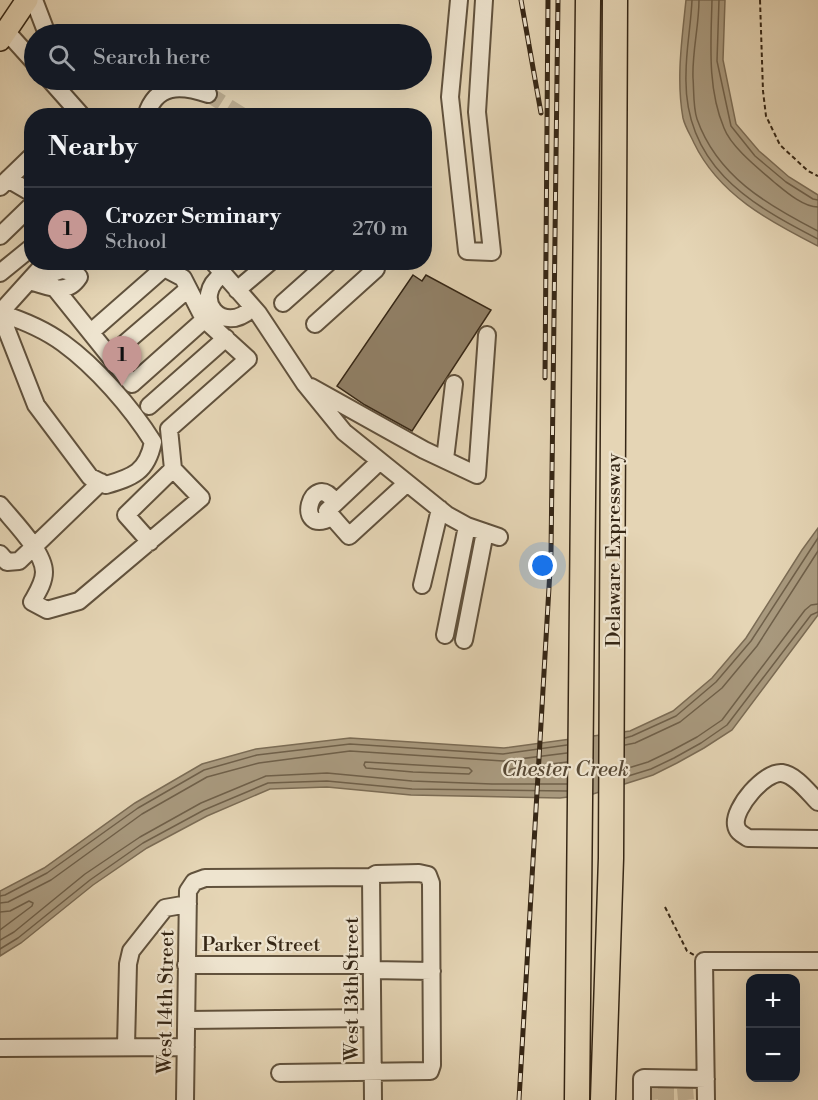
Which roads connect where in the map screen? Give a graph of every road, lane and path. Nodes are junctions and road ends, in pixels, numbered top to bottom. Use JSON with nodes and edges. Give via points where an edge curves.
{"nodes":[{"id":1,"x":27,"y":0,"type":"edge"},
{"id":2,"x":34,"y":0,"type":"edge"},
{"id":3,"x":459,"y":0,"type":"edge"},
{"id":4,"x":484,"y":0,"type":"edge"},
{"id":5,"x":588,"y":0,"type":"edge"},
{"id":6,"x":615,"y":0,"type":"edge"},
{"id":7,"x":760,"y":0,"type":"edge"},
{"id":8,"x":43,"y":24,"type":"edge"},
{"id":9,"x":3,"y":36,"type":"edge"},
{"id":10,"x":24,"y":54,"type":"edge"},
{"id":11,"x":59,"y":90,"type":"edge"},
{"id":12,"x":165,"y":90,"type":"edge"},
{"id":13,"x":196,"y":90,"type":"edge"},
{"id":14,"x":208,"y":94,"type":"tunnel mouth"},
{"id":15,"x":75,"y":108,"type":"edge"},
{"id":16,"x":149,"y":108,"type":"edge"},
{"id":17,"x":478,"y":120,"type":"junction"},
{"id":18,"x":453,"y":121,"type":"junction"},
{"id":19,"x":24,"y":164,"type":"edge"},
{"id":20,"x":818,"y":176,"type":"edge"},
{"id":21,"x":4,"y":183,"type":"edge"},
{"id":22,"x":24,"y":188,"type":"edge"},
{"id":23,"x":24,"y":213,"type":"edge"},
{"id":24,"x":0,"y":236,"type":"edge"},
{"id":25,"x":24,"y":254,"type":"edge"},
{"id":26,"x":39,"y":270,"type":"edge"},
{"id":27,"x":162,"y":270,"type":"edge"},
{"id":28,"x":168,"y":270,"type":"edge"},
{"id":29,"x":217,"y":270,"type":"edge"},
{"id":30,"x":220,"y":270,"type":"edge"},
{"id":31,"x":261,"y":270,"type":"edge"},
{"id":32,"x":320,"y":270,"type":"edge"},
{"id":33,"x":375,"y":270,"type":"edge"},
{"id":34,"x":0,"y":273,"type":"edge"},
{"id":35,"x":24,"y":286,"type":"junction"},
{"id":36,"x":54,"y":287,"type":"junction"},
{"id":37,"x":188,"y":289,"type":"junction"},
{"id":38,"x":237,"y":290,"type":"junction"},
{"id":39,"x":283,"y":303,"type":"dead end"},
{"id":40,"x":255,"y":310,"type":"junction"},
{"id":41,"x":0,"y":313,"type":"edge"},
{"id":42,"x":209,"y":315,"type":"junction"},
{"id":43,"x":315,"y":324,"type":"dead end"},
{"id":44,"x":91,"y":332,"type":"junction"},
{"id":45,"x":487,"y":334,"type":"dead end"},
{"id":46,"x":225,"y":338,"type":"junction"},
{"id":47,"x":110,"y":356,"type":"junction"},
{"id":48,"x":305,"y":384,"type":"junction"},
{"id":49,"x":454,"y":384,"type":"dead end"},
{"id":50,"x":149,"y":406,"type":"dead end"},
{"id":51,"x":445,"y":459,"type":"junction"},
{"id":52,"x":380,"y":461,"type":"junction"},
{"id":53,"x":173,"y":469,"type":"junction"},
{"id":54,"x":101,"y":482,"type":"junction"},
{"id":55,"x":407,"y":483,"type":"junction"},
{"id":56,"x":0,"y":505,"type":"edge"},
{"id":57,"x":440,"y":509,"type":"junction"},
{"id":58,"x":467,"y":526,"type":"junction"},
{"id":59,"x":150,"y":542,"type":"junction"},
{"id":60,"x":33,"y":547,"type":"junction"},
{"id":61,"x":0,"y":554,"type":"edge"},
{"id":62,"x":422,"y":585,"type":"dead end"},
{"id":63,"x":445,"y":635,"type":"dead end"},
{"id":64,"x":464,"y":640,"type":"dead end"},
{"id":65,"x":818,"y":802,"type":"edge"},
{"id":66,"x":818,"y":839,"type":"edge"},
{"id":67,"x":371,"y":877,"type":"junction"},
{"id":68,"x":188,"y":904,"type":"junction"},
{"id":69,"x":665,"y":907,"type":"dead end"},
{"id":70,"x":704,"y":961,"type":"junction"},
{"id":71,"x":818,"y":961,"type":"edge"},
{"id":72,"x":186,"y":965,"type":"junction"},
{"id":73,"x":372,"y":967,"type":"junction"},
{"id":74,"x":432,"y":971,"type":"junction"},
{"id":75,"x":372,"y":1018,"type":"junction"},
{"id":76,"x":187,"y":1020,"type":"junction"},
{"id":77,"x":126,"y":1046,"type":"junction"},
{"id":78,"x":186,"y":1047,"type":"junction"},
{"id":79,"x":0,"y":1048,"type":"edge"},
{"id":80,"x":372,"y":1071,"type":"junction"},
{"id":81,"x":280,"y":1073,"type":"dead end"},
{"id":82,"x":706,"y":1079,"type":"junction"},
{"id":83,"x":667,"y":1085,"type":"edge"},
{"id":84,"x":577,"y":1098,"type":"edge"},
{"id":85,"x":185,"y":1100,"type":"edge"},
{"id":86,"x":373,"y":1100,"type":"edge"},
{"id":87,"x":603,"y":1100,"type":"edge"},
{"id":88,"x":706,"y":1100,"type":"edge"}],
"edges":[{"from":1,"to":9,"type":"main road"},
{"from":2,"to":8,"type":"street"},
{"from":3,"to":18,"type":"street","via":[[450,97]]},
{"from":4,"to":17,"type":"street"},
{"from":5,"to":84,"type":"highway","name":"Delaware Expressway"},
{"from":6,"to":87,"type":"highway","name":"Delaware Expressway","via":[[611,858]]},
{"from":7,"to":20,"type":"path","via":[[765,116],[780,145]]},
{"from":9,"to":10,"type":"street"},
{"from":11,"to":15,"type":"street"},
{"from":12,"to":16,"type":"street"},
{"from":13,"to":14,"type":"street"},
{"from":17,"to":18,"type":"street"},
{"from":17,"to":18,"type":"street","via":[[492,252],[467,252]]},
{"from":19,"to":21,"type":"street"},
{"from":21,"to":22,"type":"street"},
{"from":23,"to":24,"type":"street"},
{"from":25,"to":34,"type":"street"},
{"from":26,"to":35,"type":"street"},
{"from":27,"to":44,"type":"street"},
{"from":28,"to":37,"type":"street","via":[[183,278]]},
{"from":29,"to":42,"type":"street","via":[[208,290]]},
{"from":30,"to":38,"type":"street"},
{"from":31,"to":38,"type":"street"},
{"from":32,"to":39,"type":"street"},
{"from":33,"to":43,"type":"street"},
{"from":34,"to":35,"type":"street"},
{"from":35,"to":36,"type":"street"},
{"from":35,"to":36,"type":"street","via":[[62,270],[79,277],[74,285],[64,289]]},
{"from":35,"to":41,"type":"street"},
{"from":36,"to":44,"type":"street"},
{"from":37,"to":42,"type":"street"},
{"from":37,"to":47,"type":"street"},
{"from":38,"to":40,"type":"street"},
{"from":40,"to":42,"type":"street","via":[[234,319]]},
{"from":40,"to":48,"type":"street"},
{"from":41,"to":54,"type":"street","via":[[36,405],[90,477]]},
{"from":41,"to":54,"type":"street","via":[[40,328],[85,361],[153,442],[143,468],[128,478],[106,485]]},
{"from":42,"to":46,"type":"street"},
{"from":42,"to":47,"type":"street","via":[[132,384]]},
{"from":44,"to":47,"type":"street"},
{"from":45,"to":51,"type":"street","via":[[477,475]]},
{"from":46,"to":50,"type":"street"},
{"from":46,"to":53,"type":"street","via":[[248,359],[169,429]]},
{"from":48,"to":51,"type":"street"},
{"from":48,"to":52,"type":"street","via":[[344,432]]},
{"from":49,"to":51,"type":"street"},
{"from":52,"to":55,"type":"street"},
{"from":52,"to":55,"type":"street","via":[[334,510],[349,536]]},
{"from":53,"to":59,"type":"street","via":[[126,515]]},
{"from":53,"to":59,"type":"street","via":[[201,498]]},
{"from":54,"to":60,"type":"street"},
{"from":55,"to":57,"type":"street"},
{"from":56,"to":60,"type":"street"},
{"from":57,"to":58,"type":"street"},
{"from":57,"to":62,"type":"street"},
{"from":58,"to":63,"type":"street"},
{"from":58,"to":64,"type":"street","via":[[492,535]]},
{"from":59,"to":60,"type":"street","via":[[80,601],[47,610],[32,602],[44,572],[42,560]]},
{"from":60,"to":61,"type":"street","via":[[18,561],[7,562]]},
{"from":65,"to":66,"type":"street","via":[[792,777],[774,773],[742,804],[735,823],[738,832],[748,838]]},
{"from":67,"to":68,"type":"street","via":[[205,878],[190,886]]},
{"from":67,"to":73,"type":"street","name":"West 13th Street"},
{"from":67,"to":74,"type":"street","via":[[428,875]]},
{"from":68,"to":72,"type":"street","name":"West 14th Street"},
{"from":68,"to":77,"type":"street","via":[[165,908],[131,951]]},
{"from":69,"to":70,"type":"path","via":[[687,951]]},
{"from":70,"to":71,"type":"street"},
{"from":70,"to":82,"type":"street"},
{"from":72,"to":73,"type":"street","name":"Parker Street"},
{"from":72,"to":76,"type":"street","name":"West 14th Street"},
{"from":73,"to":74,"type":"street","name":"Parker Street"},
{"from":73,"to":75,"type":"street","name":"West 13th Street"},
{"from":74,"to":80,"type":"street","via":[[432,1069]]},
{"from":75,"to":76,"type":"street"},
{"from":75,"to":80,"type":"street","name":"West 13th Street"},
{"from":76,"to":78,"type":"street","name":"West 14th Street"},
{"from":77,"to":78,"type":"street"},
{"from":77,"to":79,"type":"street"},
{"from":78,"to":85,"type":"street","name":"West 14th Street"},
{"from":80,"to":81,"type":"street"},
{"from":80,"to":86,"type":"street","name":"West 13th Street"},
{"from":82,"to":83,"type":"street"},
{"from":82,"to":88,"type":"street"}]}
